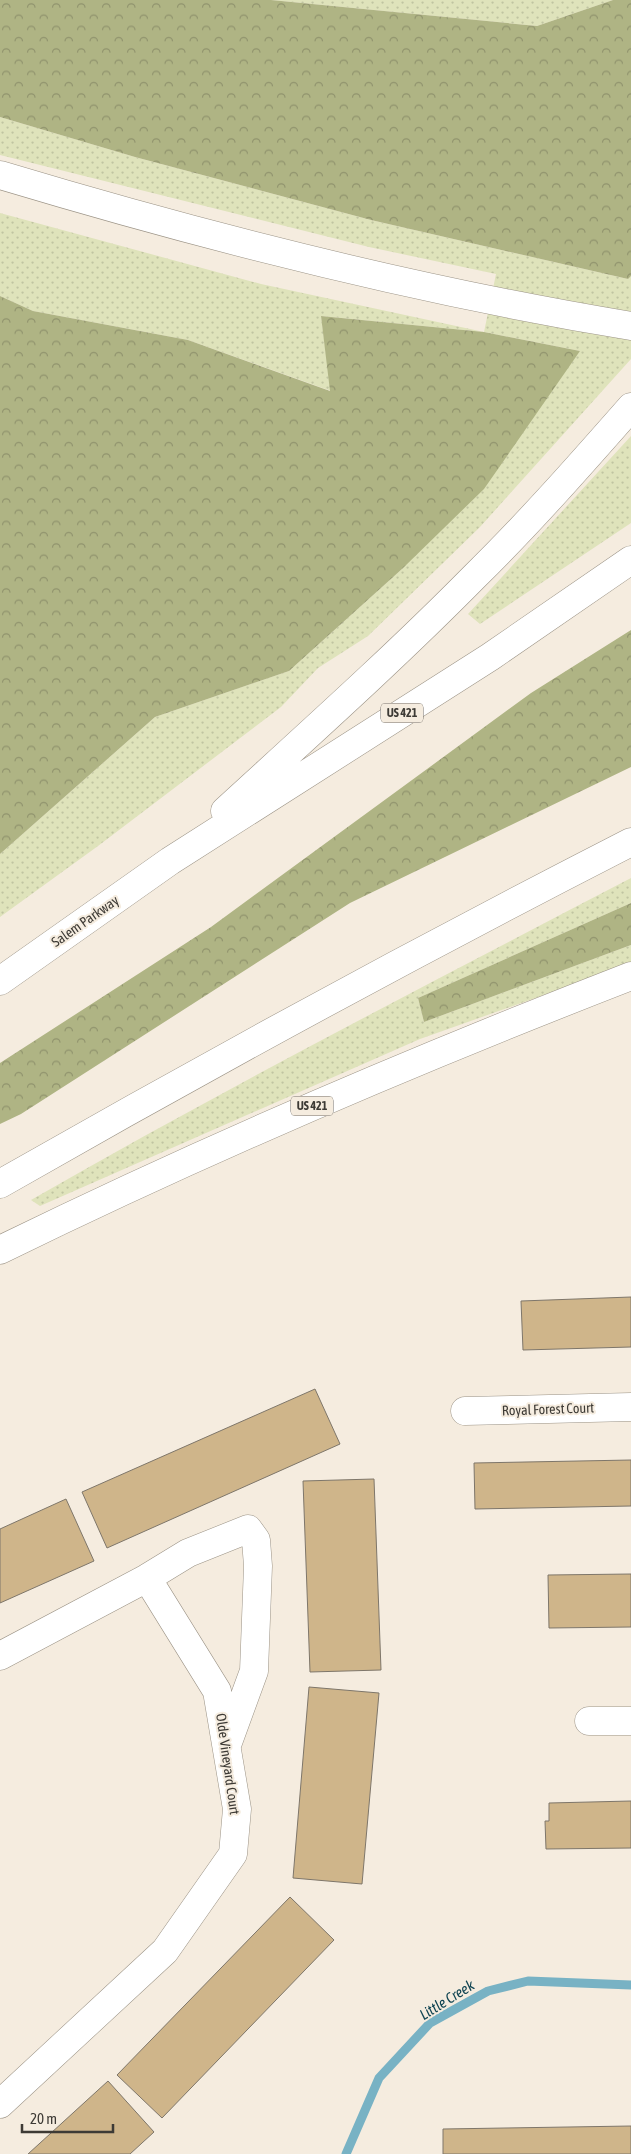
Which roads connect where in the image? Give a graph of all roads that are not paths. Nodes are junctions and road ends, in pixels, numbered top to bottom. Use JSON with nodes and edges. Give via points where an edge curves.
{"nodes":[{"id":1,"x":0,"y":175,"type":"edge"},
{"id":2,"x":631,"y":326,"type":"edge"},
{"id":3,"x":631,"y":407,"type":"edge"},
{"id":4,"x":631,"y":560,"type":"edge"},
{"id":5,"x":631,"y":842,"type":"edge"},
{"id":6,"x":170,"y":862,"type":"junction"},
{"id":7,"x":631,"y":976,"type":"edge"},
{"id":8,"x":0,"y":981,"type":"edge"},
{"id":9,"x":0,"y":1184,"type":"edge"},
{"id":10,"x":0,"y":1250,"type":"edge"},
{"id":11,"x":631,"y":1406,"type":"edge"},
{"id":12,"x":465,"y":1411,"type":"dead end"},
{"id":13,"x":147,"y":1578,"type":"junction"},
{"id":14,"x":0,"y":1656,"type":"edge"},
{"id":15,"x":631,"y":1720,"type":"edge"},
{"id":16,"x":589,"y":1721,"type":"dead end"},
{"id":17,"x":226,"y":1746,"type":"junction"},
{"id":18,"x":0,"y":2104,"type":"edge"}],
"edges":[{"from":1,"to":2,"type":"main road","via":[[233,240],[362,271]]},
{"from":3,"to":6,"type":"main road","via":[[468,583],[374,675]]},
{"from":4,"to":6,"type":"main road","number":"US 421","via":[[490,657]]},
{"from":5,"to":9,"type":"main road","via":[[286,1023]]},
{"from":6,"to":8,"type":"main road","name":"Salem Parkway","number":"US 421"},
{"from":7,"to":10,"type":"main road","number":"US 421","via":[[379,1076]]},
{"from":11,"to":12,"type":"main road","name":"Royal Forest Court"},
{"from":13,"to":14,"type":"main road"},
{"from":13,"to":17,"type":"main road","name":"Olde Vineyard Court","via":[[217,1691]]},
{"from":13,"to":17,"type":"main road","via":[[188,1553],[248,1529],[256,1540],[254,1671]]},
{"from":15,"to":16,"type":"main road"},
{"from":17,"to":18,"type":"main road","name":"Olde Vineyard Court","via":[[237,1809],[233,1854],[165,1952]]}]}
